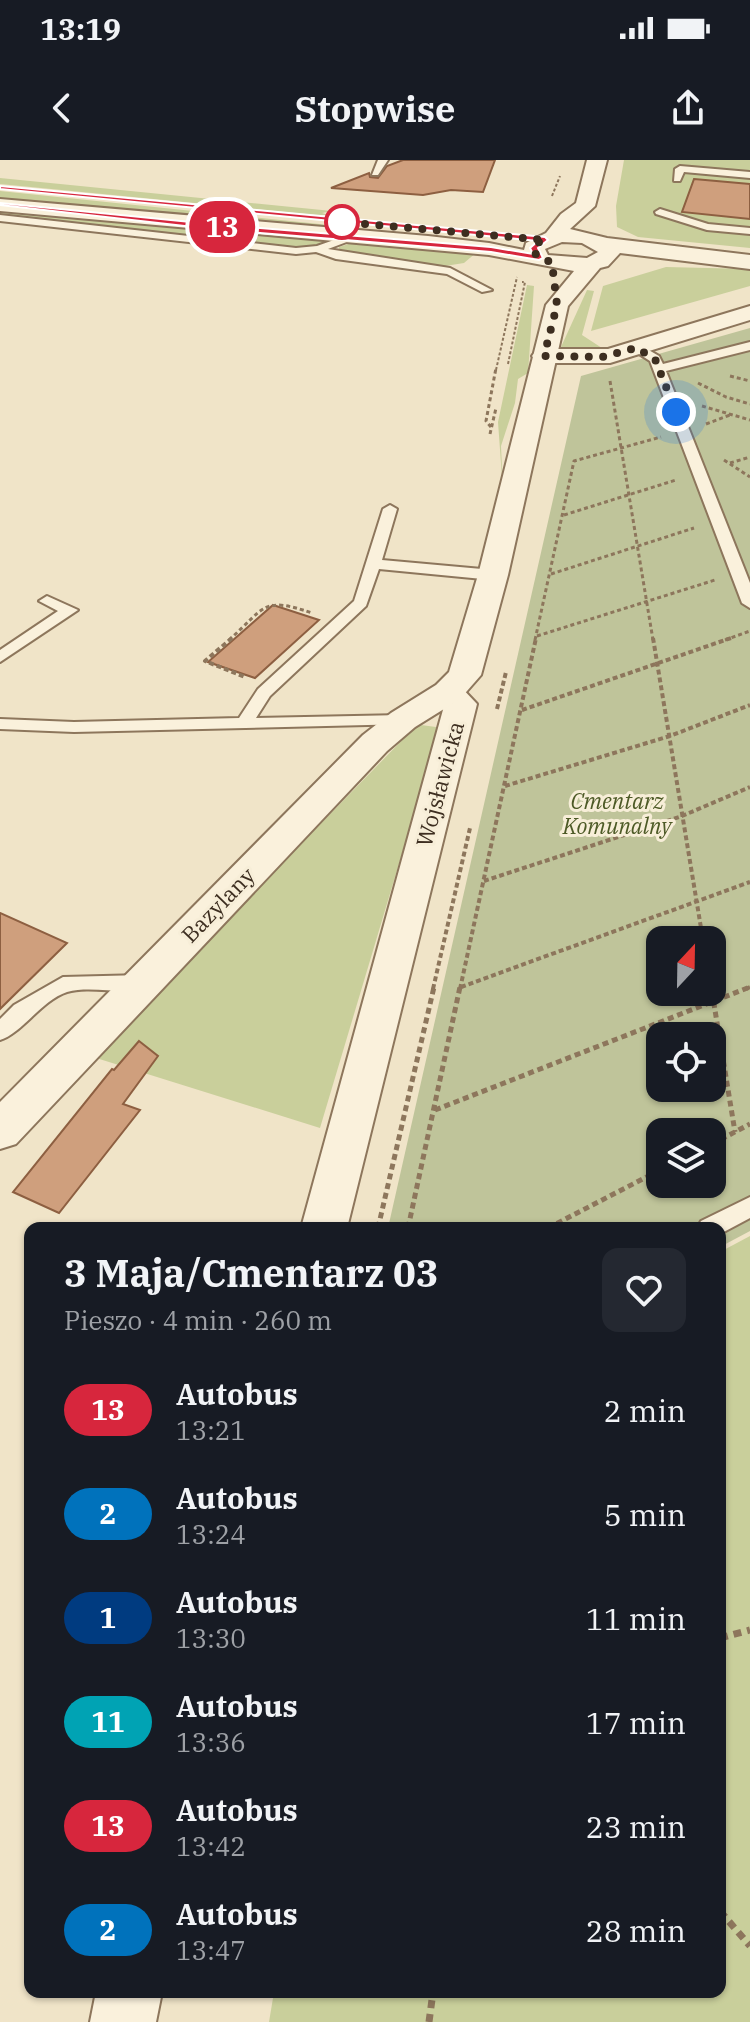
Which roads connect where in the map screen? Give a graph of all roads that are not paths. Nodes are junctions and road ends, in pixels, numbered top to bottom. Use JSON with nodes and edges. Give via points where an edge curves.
{"nodes":[{"id":1,"x":383,"y":160,"type":"edge"},
{"id":2,"x":597,"y":160,"type":"edge"},
{"id":3,"x":375,"y":173,"type":"dead end"},
{"id":4,"x":750,"y":175,"type":"edge"},
{"id":5,"x":677,"y":179,"type":"dead end"},
{"id":6,"x":0,"y":188,"type":"edge"},
{"id":7,"x":0,"y":205,"type":"edge"},
{"id":8,"x":585,"y":206,"type":"junction"},
{"id":9,"x":660,"y":212,"type":"dead end"},
{"id":10,"x":0,"y":218,"type":"edge"},
{"id":11,"x":750,"y":231,"type":"edge"},
{"id":12,"x":348,"y":238,"type":"junction"},
{"id":13,"x":318,"y":249,"type":"junction"},
{"id":14,"x":547,"y":249,"type":"junction"},
{"id":15,"x":598,"y":252,"type":"junction"},
{"id":16,"x":750,"y":262,"type":"edge"},
{"id":17,"x":486,"y":290,"type":"dead end"},
{"id":18,"x":557,"y":305,"type":"junction"},
{"id":19,"x":750,"y":313,"type":"edge"},
{"id":20,"x":750,"y":346,"type":"edge"},
{"id":21,"x":636,"y":348,"type":"junction"},
{"id":22,"x":544,"y":356,"type":"junction"},
{"id":23,"x":659,"y":369,"type":"junction"},
{"id":24,"x":390,"y":509,"type":"dead end"},
{"id":25,"x":373,"y":564,"type":"junction"},
{"id":26,"x":493,"y":575,"type":"junction"},
{"id":27,"x":47,"y":601,"type":"dead end"},
{"id":28,"x":750,"y":603,"type":"edge"},
{"id":29,"x":0,"y":657,"type":"edge"},
{"id":30,"x":448,"y":692,"type":"junction"},
{"id":31,"x":403,"y":720,"type":"junction"},
{"id":32,"x":244,"y":723,"type":"junction"},
{"id":33,"x":0,"y":724,"type":"edge"},
{"id":34,"x":143,"y":983,"type":"junction"},
{"id":35,"x":0,"y":1032,"type":"edge"},
{"id":36,"x":0,"y":1131,"type":"edge"},
{"id":37,"x":750,"y":1207,"type":"edge"},
{"id":38,"x":326,"y":1222,"type":"edge"},
{"id":39,"x":721,"y":1222,"type":"edge"},
{"id":40,"x":128,"y":1998,"type":"edge"},
{"id":41,"x":123,"y":2022,"type":"edge"}],
"edges":[{"from":1,"to":3,"type":"lane"},
{"from":2,"to":8,"type":"street"},
{"from":4,"to":5,"type":"lane","via":[[680,169]]},
{"from":6,"to":14,"type":"street"},
{"from":7,"to":12,"type":"street"},
{"from":8,"to":14,"type":"street","via":[[568,218]]},
{"from":8,"to":15,"type":"street","via":[[594,221]]},
{"from":9,"to":11,"type":"lane","via":[[707,227]]},
{"from":10,"to":13,"type":"lane"},
{"from":12,"to":13,"type":"lane"},
{"from":12,"to":14,"type":"street"},
{"from":13,"to":17,"type":"lane","via":[[450,271]]},
{"from":14,"to":15,"type":"street"},
{"from":14,"to":18,"type":"street","name":"Wojsławicka"},
{"from":15,"to":16,"type":"street"},
{"from":15,"to":18,"type":"street","name":"Wojsławicka"},
{"from":18,"to":22,"type":"street","name":"Wojsławicka"},
{"from":19,"to":21,"type":"street"},
{"from":20,"to":23,"type":"lane"},
{"from":21,"to":22,"type":"street","via":[[602,357]]},
{"from":21,"to":23,"type":"lane","via":[[655,359]]},
{"from":22,"to":26,"type":"street","name":"Wojsławicka"},
{"from":23,"to":28,"type":"lane"},
{"from":24,"to":25,"type":"lane"},
{"from":25,"to":26,"type":"lane"},
{"from":25,"to":32,"type":"lane","via":[[361,603],[264,693]]},
{"from":26,"to":30,"type":"street","name":"Wojsławicka","via":[[465,675]]},
{"from":27,"to":29,"type":"lane","via":[[70,610]]},
{"from":30,"to":31,"type":"street","name":"Bazylany"},
{"from":30,"to":38,"type":"street","name":"Wojsławicka","via":[[461,704]]},
{"from":31,"to":32,"type":"lane"},
{"from":31,"to":34,"type":"street","name":"Bazylany"},
{"from":32,"to":33,"type":"lane"},
{"from":34,"to":35,"type":"lane","via":[[63,985],[21,1011]]},
{"from":34,"to":36,"type":"street","name":"Bazylany"},
{"from":37,"to":39,"type":"lane"},
{"from":40,"to":41,"type":"street"}]}
